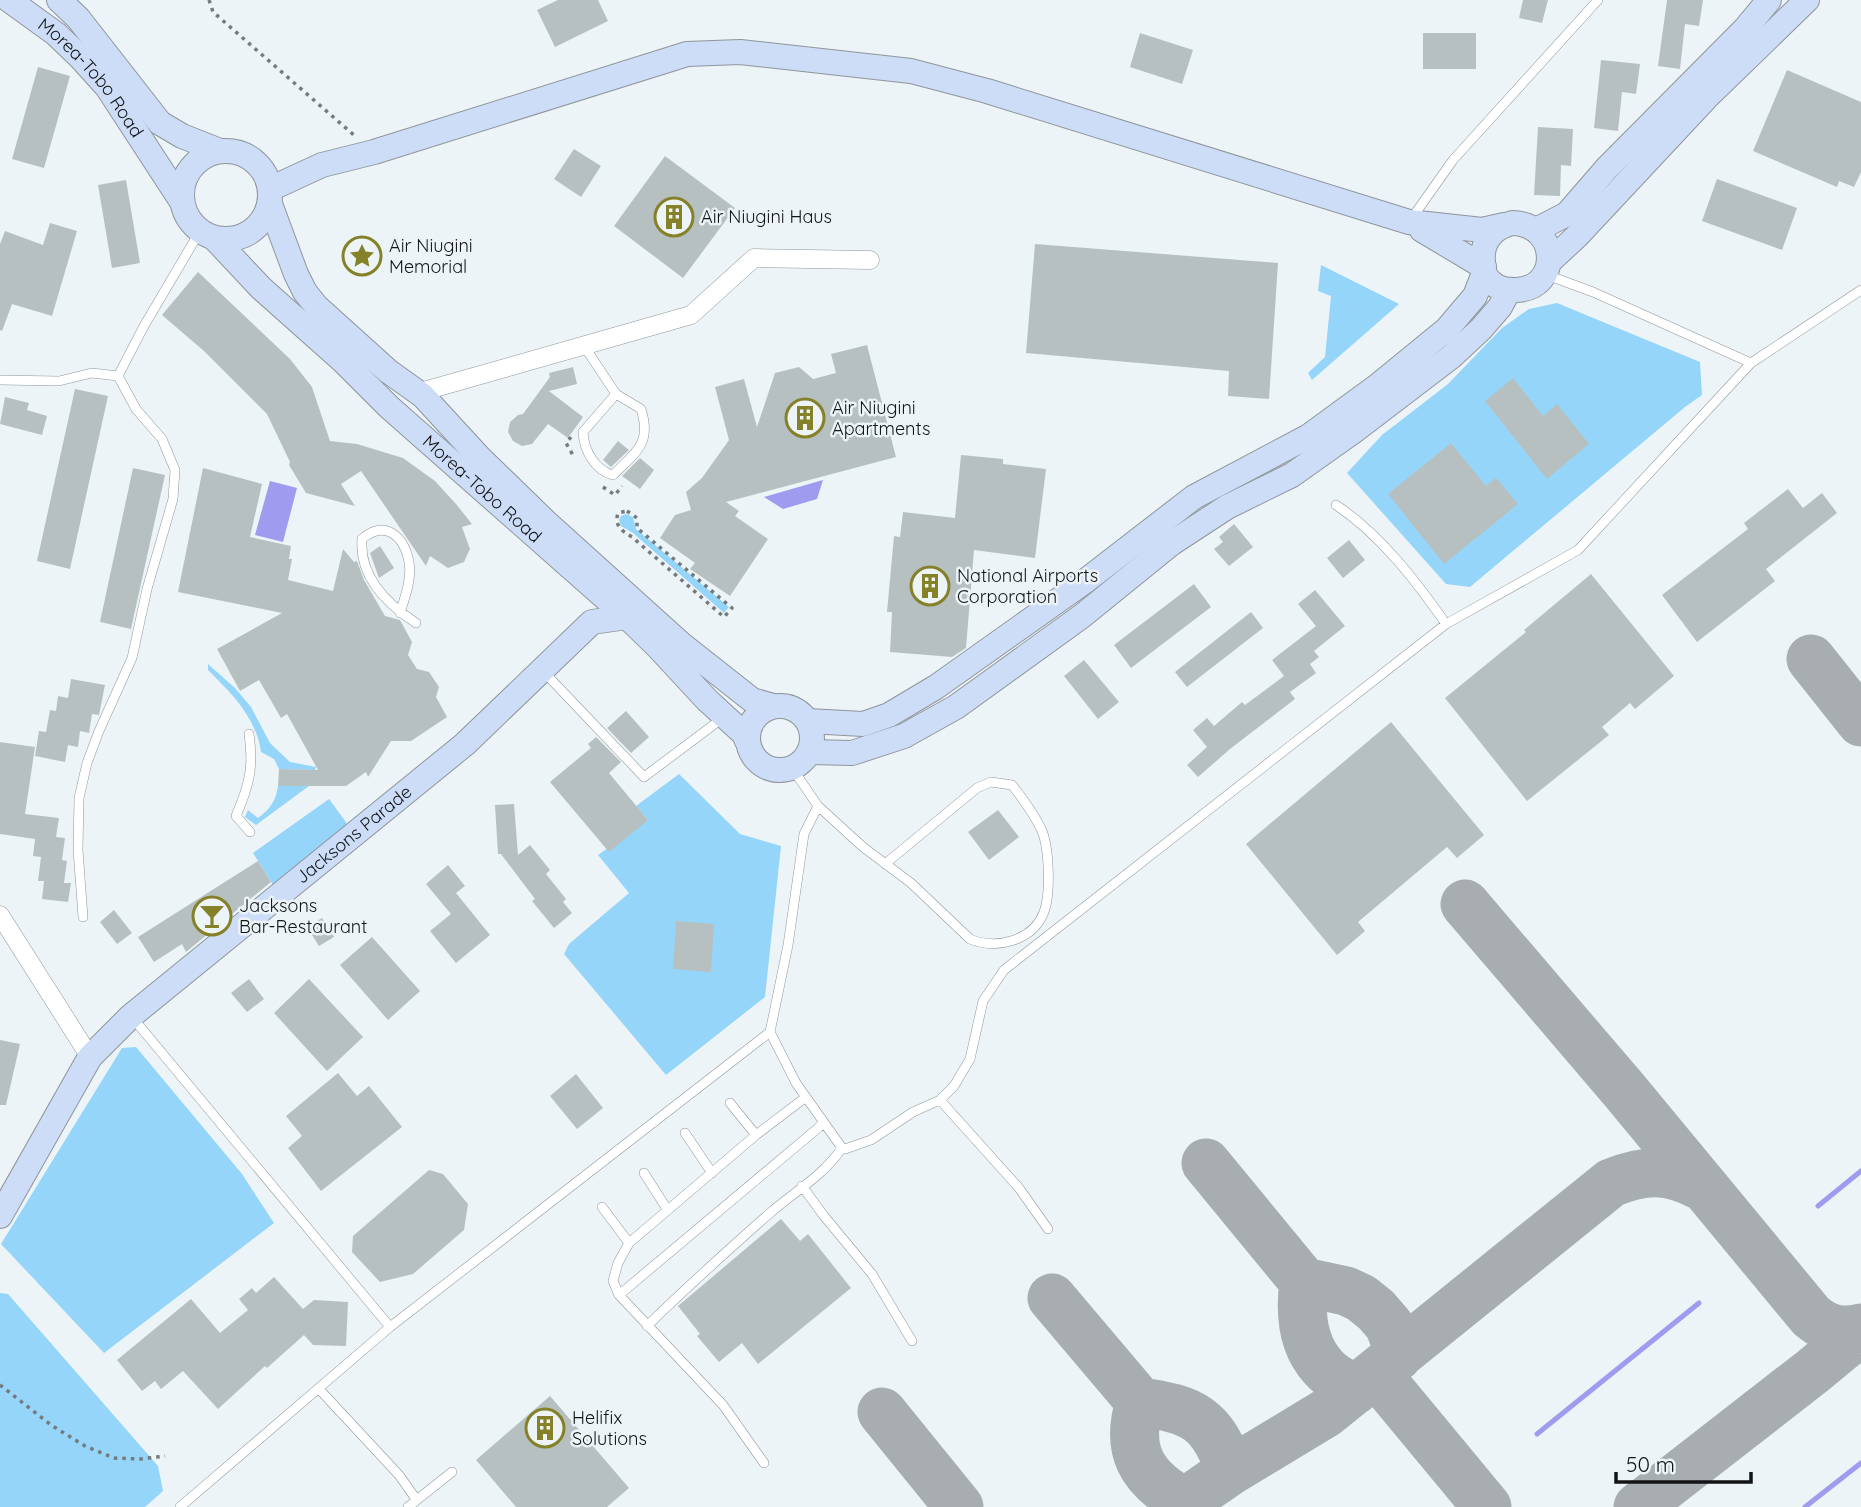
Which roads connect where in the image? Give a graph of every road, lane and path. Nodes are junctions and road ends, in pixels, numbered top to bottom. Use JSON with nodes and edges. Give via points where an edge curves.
{"nodes":[{"id":1,"x":9,"y":0,"type":"edge"},
{"id":2,"x":59,"y":0,"type":"edge"},
{"id":3,"x":209,"y":0,"type":"edge"},
{"id":4,"x":1598,"y":0,"type":"edge"},
{"id":5,"x":1769,"y":0,"type":"edge"},
{"id":6,"x":1807,"y":0,"type":"edge"},
{"id":7,"x":229,"y":152,"type":"junction"},
{"id":8,"x":374,"y":152,"type":"junction"},
{"id":9,"x":322,"y":165,"type":"junction"},
{"id":10,"x":270,"y":197,"type":"junction"},
{"id":11,"x":182,"y":202,"type":"junction"},
{"id":12,"x":1409,"y":222,"type":"junction"},
{"id":13,"x":1504,"y":225,"type":"junction"},
{"id":14,"x":1536,"y":230,"type":"junction"},
{"id":15,"x":207,"y":235,"type":"junction"},
{"id":16,"x":870,"y":260,"type":"dead end"},
{"id":17,"x":1547,"y":268,"type":"junction"},
{"id":18,"x":1484,"y":270,"type":"junction"},
{"id":19,"x":1861,"y":289,"type":"edge"},
{"id":20,"x":1509,"y":290,"type":"junction"},
{"id":21,"x":584,"y":346,"type":"junction"},
{"id":22,"x":1751,"y":363,"type":"junction"},
{"id":23,"x":118,"y":376,"type":"junction"},
{"id":24,"x":0,"y":380,"type":"edge"},
{"id":25,"x":417,"y":393,"type":"junction"},
{"id":26,"x":616,"y":394,"type":"junction"},
{"id":27,"x":1336,"y":505,"type":"dead end"},
{"id":28,"x":638,"y":522,"type":"joint"},
{"id":29,"x":590,"y":585,"type":"junction"},
{"id":30,"x":400,"y":612,"type":"junction"},
{"id":31,"x":627,"y":617,"type":"junction"},
{"id":32,"x":592,"y":622,"type":"junction"},
{"id":33,"x":416,"y":623,"type":"dead end"},
{"id":34,"x":1446,"y":624,"type":"junction"},
{"id":35,"x":542,"y":670,"type":"junction"},
{"id":36,"x":773,"y":706,"type":"junction"},
{"id":37,"x":725,"y":716,"type":"junction"},
{"id":38,"x":808,"y":721,"type":"junction"},
{"id":39,"x":249,"y":734,"type":"dead end"},
{"id":40,"x":747,"y":741,"type":"junction"},
{"id":41,"x":800,"y":760,"type":"junction"},
{"id":42,"x":818,"y":806,"type":"junction"},
{"id":43,"x":250,"y":832,"type":"dead end"},
{"id":44,"x":885,"y":864,"type":"junction"},
{"id":45,"x":0,"y":915,"type":"edge"},
{"id":46,"x":83,"y":918,"type":"dead end"},
{"id":47,"x":131,"y":1016,"type":"junction"},
{"id":48,"x":770,"y":1032,"type":"junction"},
{"id":49,"x":90,"y":1056,"type":"junction"},
{"id":50,"x":806,"y":1097,"type":"junction"},
{"id":51,"x":940,"y":1100,"type":"junction"},
{"id":52,"x":730,"y":1103,"type":"dead end"},
{"id":53,"x":824,"y":1123,"type":"junction"},
{"id":54,"x":685,"y":1133,"type":"dead end"},
{"id":55,"x":756,"y":1135,"type":"junction"},
{"id":56,"x":842,"y":1148,"type":"junction"},
{"id":57,"x":644,"y":1173,"type":"dead end"},
{"id":58,"x":712,"y":1173,"type":"junction"},
{"id":59,"x":802,"y":1186,"type":"junction"},
{"id":60,"x":602,"y":1207,"type":"dead end"},
{"id":61,"x":667,"y":1209,"type":"junction"},
{"id":62,"x":0,"y":1216,"type":"edge"},
{"id":63,"x":1048,"y":1229,"type":"dead end"},
{"id":64,"x":629,"y":1243,"type":"junction"},
{"id":65,"x":619,"y":1295,"type":"junction"},
{"id":66,"x":647,"y":1326,"type":"junction"},
{"id":67,"x":390,"y":1327,"type":"junction"},
{"id":68,"x":912,"y":1341,"type":"dead end"},
{"id":69,"x":0,"y":1385,"type":"edge"},
{"id":70,"x":319,"y":1389,"type":"junction"},
{"id":71,"x":165,"y":1456,"type":"dead end"},
{"id":72,"x":764,"y":1463,"type":"dead end"},
{"id":73,"x":452,"y":1472,"type":"dead end"},
{"id":74,"x":416,"y":1499,"type":"junction"},
{"id":75,"x":180,"y":1507,"type":"edge"},
{"id":76,"x":408,"y":1507,"type":"edge"}],
"edges":[{"from":1,"to":11,"type":"main road","name":"Morea-Tobo Road","via":[[55,34],[107,87]]},
{"from":2,"to":7,"type":"main road","name":"Morea-Tobo Road","via":[[160,122],[182,136]]},
{"from":3,"to":8,"type":"path","via":[[214,12]]},
{"from":4,"to":12,"type":"lane","via":[[1453,160]]},
{"from":5,"to":14,"type":"main road","via":[[1577,205]]},
{"from":6,"to":17,"type":"main road","via":[[1706,98]]},
{"from":7,"to":9,"type":"main road","via":[[275,162]]},
{"from":7,"to":10,"type":"main road","via":[[253,160],[264,173]]},
{"from":7,"to":11,"type":"main road","via":[[203,157],[190,169]]},
{"from":8,"to":9,"type":"main road"},
{"from":8,"to":12,"type":"main road","via":[[687,54],[740,52],[911,71]]},
{"from":9,"to":10,"type":"main road"},
{"from":10,"to":15,"type":"main road","via":[[261,223],[248,234],[232,240]]},
{"from":10,"to":25,"type":"main road","name":"Morea-Tobo Road","via":[[305,292]]},
{"from":11,"to":15,"type":"main road","via":[[188,219]]},
{"from":12,"to":13,"type":"main road","via":[[1482,230]]},
{"from":12,"to":18,"type":"main road"},
{"from":13,"to":14,"type":"main road","via":[[1520,223]]},
{"from":13,"to":18,"type":"main road","via":[[1486,242]]},
{"from":14,"to":17,"type":"main road","via":[[1546,243]]},
{"from":15,"to":23,"type":"lane"},
{"from":15,"to":29,"type":"main road","name":"Morea-Tobo Road","via":[[375,394]]},
{"from":16,"to":21,"type":"street","via":[[754,258],[691,315]]},
{"from":17,"to":20,"type":"main road","via":[[1535,284]]},
{"from":17,"to":22,"type":"lane"},
{"from":18,"to":20,"type":"main road","via":[[1498,288]]},
{"from":18,"to":38,"type":"main road","via":[[1475,296],[1447,329],[1376,387],[1309,436],[1194,497],[936,687],[889,715],[863,724]]},
{"from":19,"to":22,"type":"lane"},
{"from":20,"to":41,"type":"main road","via":[[1482,329],[1354,431],[1292,475],[1227,507],[1172,543],[956,707],[904,736],[852,753]]},
{"from":21,"to":25,"type":"street"},
{"from":21,"to":26,"type":"lane"},
{"from":22,"to":34,"type":"lane","via":[[1578,550]]},
{"from":23,"to":24,"type":"lane","via":[[92,373],[59,381]]},
{"from":23,"to":46,"type":"lane","via":[[135,409],[162,439],[175,470],[173,499],[132,658],[99,731],[79,798]]},
{"from":25,"to":36,"type":"main road","name":"Morea-Tobo Road","via":[[548,524],[681,644],[752,699]]},
{"from":26,"to":26,"type":"lane","via":[[583,432],[583,448],[603,472],[613,475],[642,446],[646,425],[641,408]]},
{"from":27,"to":34,"type":"lane","via":[[1386,549]]},
{"from":28,"to":28,"type":"path","via":[[635,514],[618,513],[622,531],[724,617],[732,608],[638,528]]},
{"from":29,"to":31,"type":"main road","name":"Morea-Tobo Road"},
{"from":29,"to":32,"type":"main road"},
{"from":30,"to":30,"type":"lane","via":[[375,587],[361,552],[362,539],[372,531],[391,532],[403,545],[409,564]]},
{"from":30,"to":33,"type":"lane"},
{"from":31,"to":32,"type":"main road"},
{"from":31,"to":37,"type":"main road","name":"Morea-Tobo Road"},
{"from":32,"to":35,"type":"main road","name":"Jacksons Parade"},
{"from":34,"to":51,"type":"lane","via":[[1004,970],[983,1001],[970,1059]]},
{"from":35,"to":37,"type":"lane","via":[[644,777]]},
{"from":35,"to":47,"type":"main road","name":"Jacksons Parade","via":[[447,759]]},
{"from":36,"to":38,"type":"main road","via":[[799,711]]},
{"from":36,"to":40,"type":"main road","via":[[754,718]]},
{"from":37,"to":40,"type":"main road","name":"Morea-Tobo Road"},
{"from":38,"to":41,"type":"main road","via":[[812,736]]},
{"from":39,"to":43,"type":"lane","via":[[250,776],[236,816]]},
{"from":40,"to":41,"type":"main road","via":[[750,752],[768,769],[780,771]]},
{"from":41,"to":42,"type":"lane"},
{"from":42,"to":44,"type":"lane"},
{"from":42,"to":48,"type":"lane","via":[[804,834]]},
{"from":44,"to":44,"type":"lane","via":[[977,788],[990,782],[1012,785],[1042,832],[1048,878],[1044,912],[1023,937],[981,944]]},
{"from":45,"to":49,"type":"street"},
{"from":47,"to":49,"type":"main road","name":"Jacksons Parade"},
{"from":47,"to":67,"type":"lane"},
{"from":48,"to":50,"type":"lane"},
{"from":48,"to":67,"type":"lane"},
{"from":49,"to":62,"type":"main road","name":"Jacksons Parade"},
{"from":50,"to":53,"type":"lane"},
{"from":50,"to":55,"type":"lane"},
{"from":51,"to":56,"type":"lane","via":[[871,1140],[852,1149]]},
{"from":51,"to":63,"type":"lane"},
{"from":52,"to":55,"type":"lane"},
{"from":53,"to":56,"type":"lane"},
{"from":53,"to":65,"type":"lane"},
{"from":54,"to":58,"type":"lane"},
{"from":55,"to":58,"type":"lane"},
{"from":56,"to":59,"type":"lane","via":[[830,1165]]},
{"from":57,"to":61,"type":"lane"},
{"from":58,"to":61,"type":"lane"},
{"from":59,"to":66,"type":"lane"},
{"from":59,"to":68,"type":"lane","via":[[872,1274]]},
{"from":60,"to":64,"type":"lane"},
{"from":61,"to":64,"type":"lane"},
{"from":64,"to":65,"type":"lane","via":[[613,1281]]},
{"from":65,"to":66,"type":"lane"},
{"from":66,"to":72,"type":"lane","via":[[723,1405]]},
{"from":67,"to":70,"type":"lane"},
{"from":69,"to":71,"type":"path","via":[[51,1426],[85,1446],[114,1458]]},
{"from":70,"to":74,"type":"lane"},
{"from":70,"to":75,"type":"lane"},
{"from":73,"to":74,"type":"lane"},
{"from":74,"to":76,"type":"lane"}]}
